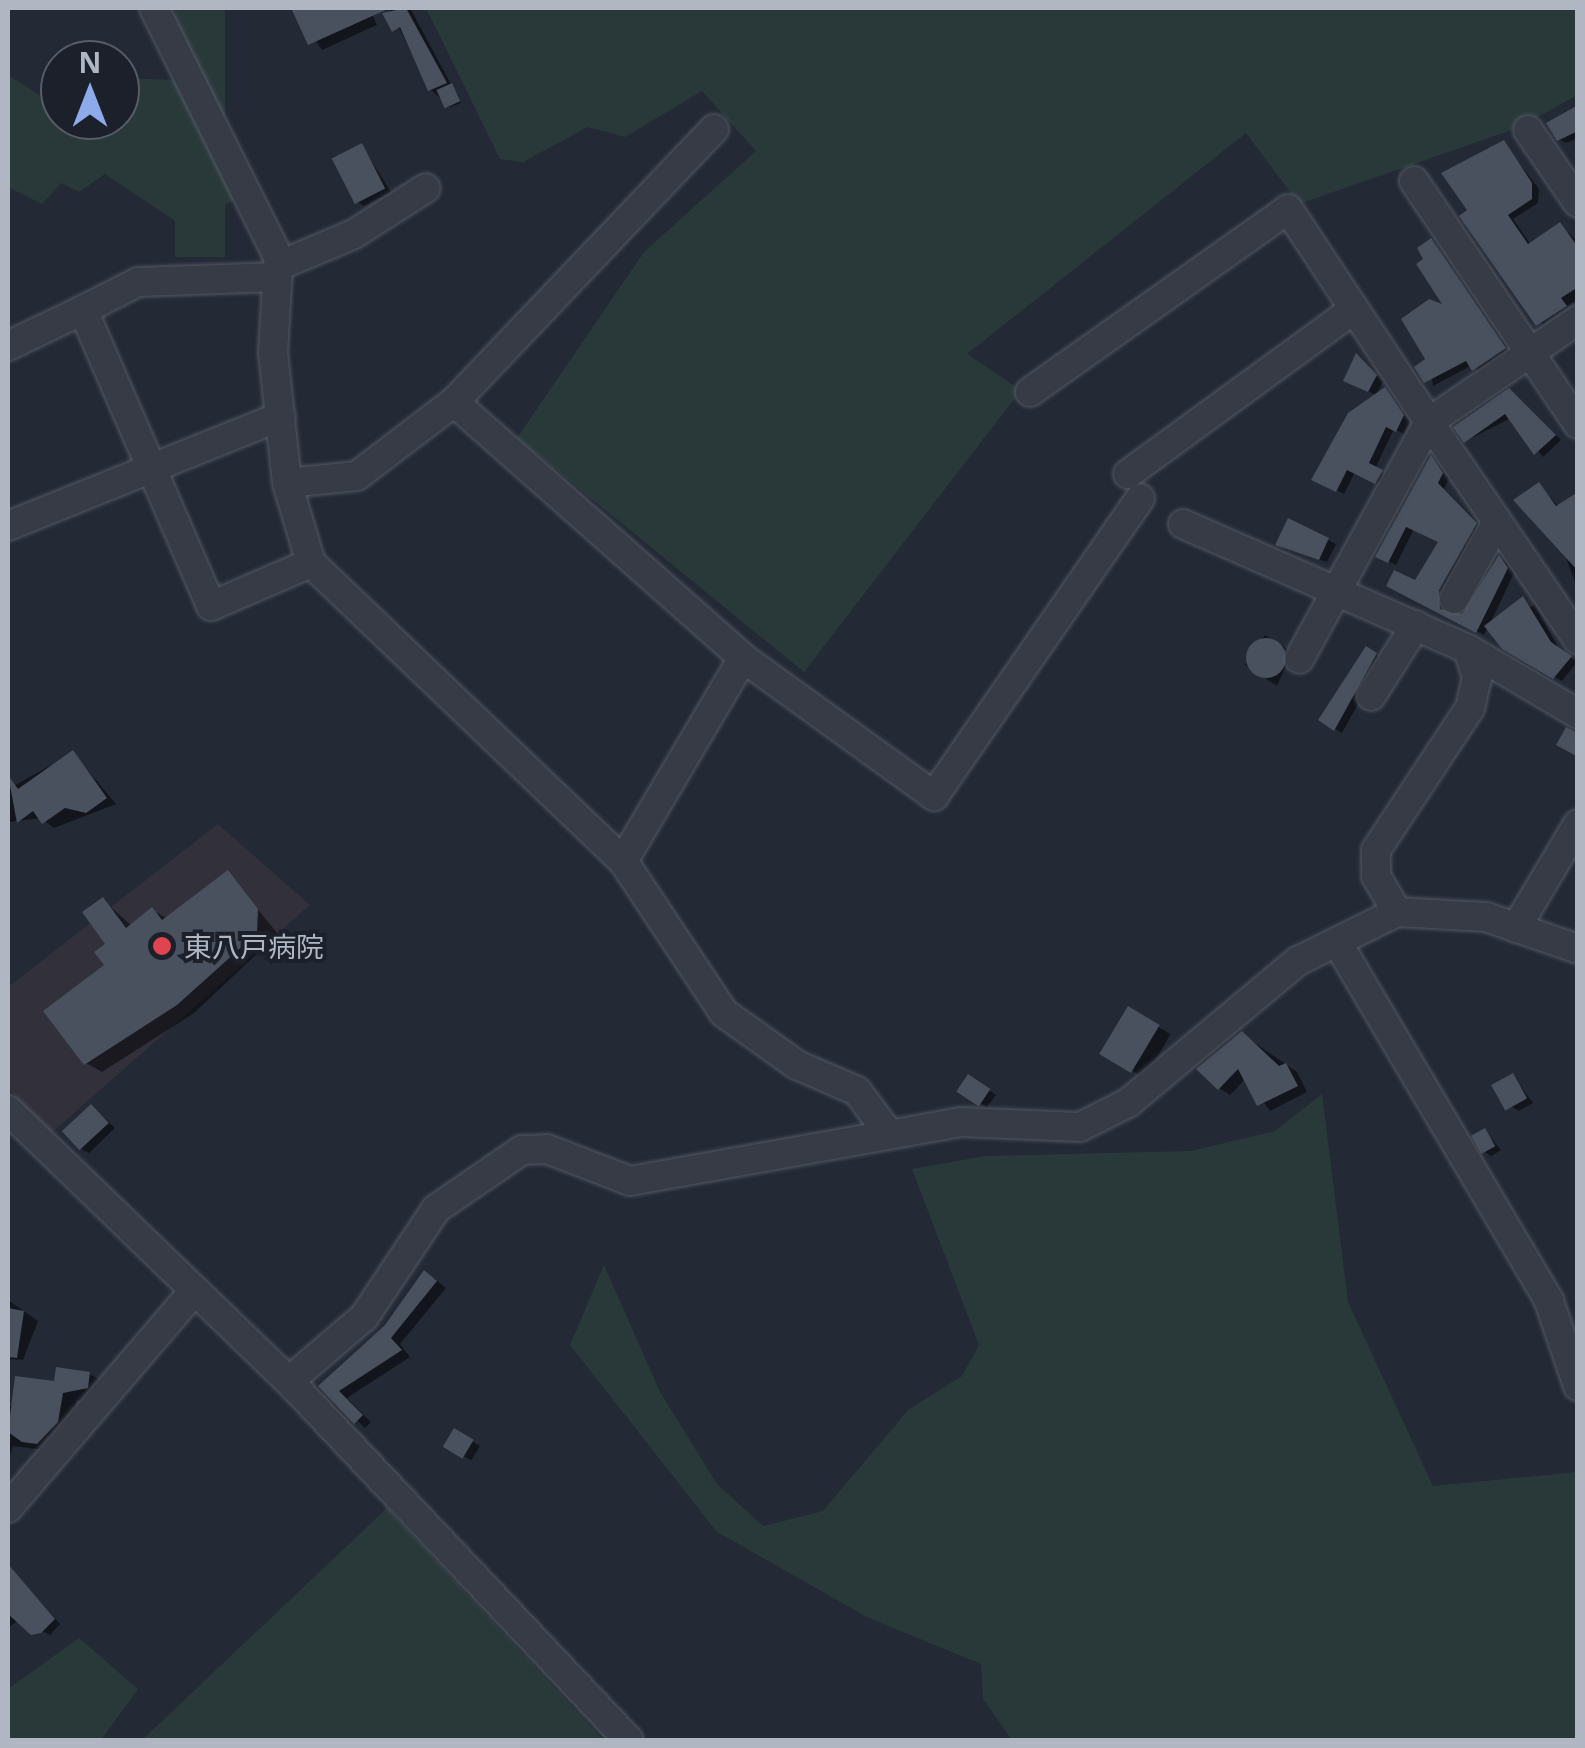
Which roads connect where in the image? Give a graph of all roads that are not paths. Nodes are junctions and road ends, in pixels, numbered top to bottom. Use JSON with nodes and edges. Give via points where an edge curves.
{"nodes":[{"id":1,"x":154,"y":8,"type":"edge"},
{"id":2,"x":714,"y":129,"type":"dead end"},
{"id":3,"x":1528,"y":130,"type":"dead end"},
{"id":4,"x":1414,"y":182,"type":"dead end"},
{"id":5,"x":426,"y":188,"type":"dead end"},
{"id":6,"x":1578,"y":203,"type":"edge"},
{"id":7,"x":279,"y":270,"type":"junction"},
{"id":8,"x":1354,"y":309,"type":"junction"},
{"id":9,"x":83,"y":310,"type":"junction"},
{"id":10,"x":1578,"y":320,"type":"edge"},
{"id":11,"x":8,"y":346,"type":"edge"},
{"id":12,"x":1529,"y":353,"type":"junction"},
{"id":13,"x":1030,"y":392,"type":"dead end"},
{"id":14,"x":454,"y":402,"type":"junction"},
{"id":15,"x":281,"y":416,"type":"junction"},
{"id":16,"x":1429,"y":422,"type":"junction"},
{"id":17,"x":1578,"y":424,"type":"edge"},
{"id":18,"x":152,"y":468,"type":"junction"},
{"id":19,"x":286,"y":483,"type":"junction"},
{"id":20,"x":1497,"y":522,"type":"junction"},
{"id":21,"x":1183,"y":524,"type":"dead end"},
{"id":22,"x":8,"y":526,"type":"edge"},
{"id":23,"x":311,"y":563,"type":"junction"},
{"id":24,"x":1342,"y":594,"type":"junction"},
{"id":25,"x":1454,"y":599,"type":"dead end"},
{"id":26,"x":1416,"y":625,"type":"junction"},
{"id":27,"x":1578,"y":640,"type":"edge"},
{"id":28,"x":1468,"y":649,"type":"junction"},
{"id":29,"x":743,"y":658,"type":"junction"},
{"id":30,"x":1299,"y":659,"type":"dead end"},
{"id":31,"x":1372,"y":696,"type":"dead end"},
{"id":32,"x":1578,"y":714,"type":"edge"},
{"id":33,"x":1578,"y":824,"type":"edge"},
{"id":34,"x":622,"y":861,"type":"junction"},
{"id":35,"x":1397,"y":912,"type":"junction"},
{"id":36,"x":1516,"y":928,"type":"junction"},
{"id":37,"x":1338,"y":942,"type":"junction"},
{"id":38,"x":1578,"y":949,"type":"edge"},
{"id":39,"x":8,"y":1110,"type":"edge"},
{"id":40,"x":888,"y":1134,"type":"junction"},
{"id":41,"x":194,"y":1291,"type":"junction"},
{"id":42,"x":289,"y":1382,"type":"junction"},
{"id":43,"x":1578,"y":1386,"type":"edge"},
{"id":44,"x":8,"y":1508,"type":"edge"},
{"id":45,"x":628,"y":1740,"type":"edge"}],
"edges":[{"from":1,"to":7,"type":"street"},
{"from":2,"to":14,"type":"street"},
{"from":3,"to":6,"type":"street"},
{"from":4,"to":12,"type":"street"},
{"from":5,"to":7,"type":"street","via":[[354,234]]},
{"from":7,"to":9,"type":"street","via":[[138,282]]},
{"from":7,"to":15,"type":"street"},
{"from":8,"to":13,"type":"street","via":[[1288,209]]},
{"from":8,"to":16,"type":"street"},
{"from":8,"to":29,"type":"street","via":[[1134,486],[934,796]]},
{"from":9,"to":11,"type":"street"},
{"from":9,"to":18,"type":"street"},
{"from":10,"to":12,"type":"street"},
{"from":12,"to":16,"type":"street"},
{"from":12,"to":17,"type":"street"},
{"from":14,"to":19,"type":"street","via":[[357,476]]},
{"from":14,"to":29,"type":"street"},
{"from":15,"to":18,"type":"street"},
{"from":15,"to":19,"type":"street"},
{"from":16,"to":20,"type":"street"},
{"from":16,"to":24,"type":"street"},
{"from":18,"to":22,"type":"street"},
{"from":18,"to":23,"type":"street","via":[[211,606]]},
{"from":19,"to":23,"type":"street"},
{"from":20,"to":25,"type":"street"},
{"from":20,"to":27,"type":"street"},
{"from":21,"to":24,"type":"street"},
{"from":23,"to":34,"type":"street"},
{"from":24,"to":26,"type":"street"},
{"from":24,"to":30,"type":"street"},
{"from":26,"to":28,"type":"street"},
{"from":26,"to":31,"type":"street"},
{"from":28,"to":32,"type":"street"},
{"from":28,"to":35,"type":"street","via":[[1477,678],[1470,708],[1376,850],[1376,876]]},
{"from":29,"to":34,"type":"street"},
{"from":33,"to":36,"type":"street"},
{"from":34,"to":40,"type":"street","via":[[724,1013],[797,1065],[856,1091]]},
{"from":35,"to":36,"type":"street","via":[[1456,911]]},
{"from":35,"to":37,"type":"street"},
{"from":36,"to":38,"type":"street"},
{"from":37,"to":40,"type":"street","via":[[1263,985],[1128,1104],[1080,1128],[960,1122]]},
{"from":37,"to":43,"type":"street","via":[[1548,1302]]},
{"from":39,"to":41,"type":"street"},
{"from":40,"to":42,"type":"street","via":[[630,1181],[547,1149],[502,1158],[436,1209],[364,1316]]},
{"from":41,"to":42,"type":"street"},
{"from":41,"to":44,"type":"street"},
{"from":42,"to":45,"type":"street"}]}
